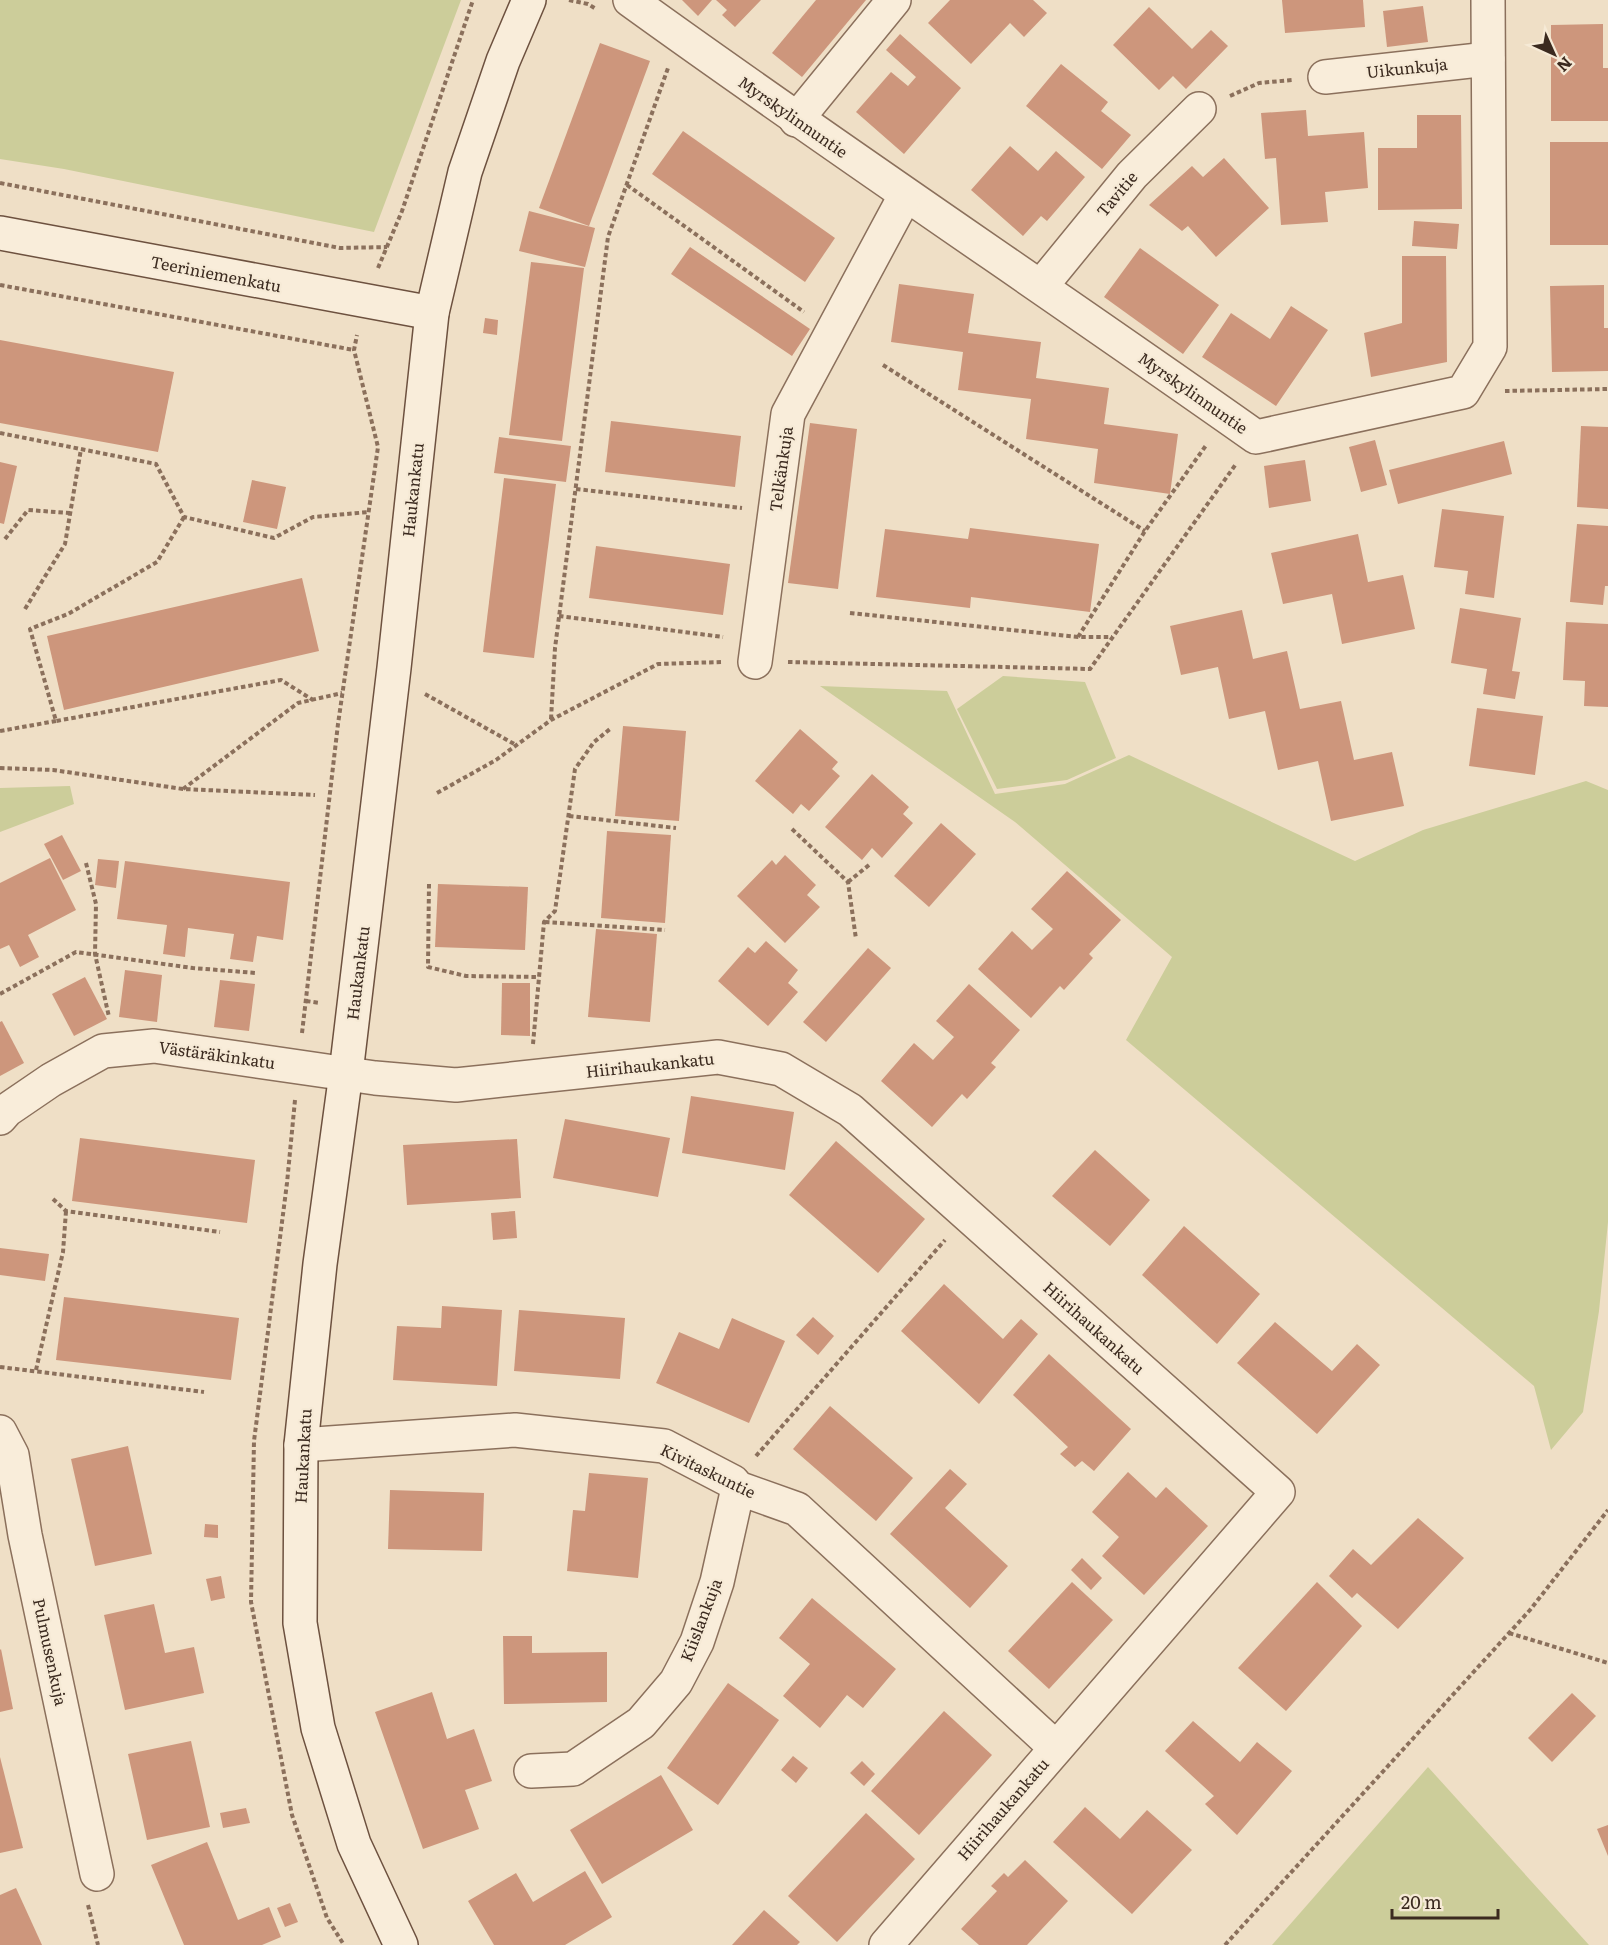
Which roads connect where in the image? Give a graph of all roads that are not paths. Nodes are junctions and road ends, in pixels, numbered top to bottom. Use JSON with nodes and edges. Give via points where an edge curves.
{"nodes":[{"id":1,"x":528,"y":0,"type":"edge"},
{"id":2,"x":630,"y":0,"type":"edge"},
{"id":3,"x":894,"y":0,"type":"edge"},
{"id":4,"x":1488,"y":0,"type":"edge"},
{"id":5,"x":1488,"y":59,"type":"junction"},
{"id":6,"x":1325,"y":77,"type":"road end"},
{"id":7,"x":1199,"y":109,"type":"road end"},
{"id":8,"x":796,"y":120,"type":"junction"},
{"id":9,"x":905,"y":196,"type":"junction"},
{"id":10,"x":0,"y":232,"type":"edge"},
{"id":11,"x":1042,"y":285,"type":"junction"},
{"id":12,"x":432,"y":313,"type":"junction"},
{"id":13,"x":755,"y":662,"type":"road end"},
{"id":14,"x":346,"y":1073,"type":"junction"},
{"id":15,"x":0,"y":1118,"type":"edge"},
{"id":16,"x":0,"y":1431,"type":"edge"},
{"id":17,"x":301,"y":1445,"type":"junction"},
{"id":18,"x":735,"y":1485,"type":"junction"},
{"id":19,"x":1056,"y":1748,"type":"junction"},
{"id":20,"x":531,"y":1771,"type":"dead end"},
{"id":21,"x":97,"y":1874,"type":"dead end"},
{"id":22,"x":401,"y":1945,"type":"edge"},
{"id":23,"x":886,"y":1945,"type":"edge"}],
"edges":[{"from":1,"to":12,"type":"street","name":"Haukankatu","via":[[465,172]]},
{"from":2,"to":8,"type":"street","name":"Myrskylinnuntie"},
{"from":3,"to":8,"type":"street"},
{"from":4,"to":5,"type":"street"},
{"from":5,"to":6,"type":"street","name":"Uikunkuja"},
{"from":5,"to":11,"type":"street","name":"Myrskylinnuntie","via":[[1490,346],[1462,392],[1256,436]]},
{"from":7,"to":11,"type":"street","name":"Tavitie","via":[[1132,175]]},
{"from":8,"to":9,"type":"street","name":"Myrskylinnuntie"},
{"from":9,"to":11,"type":"street","name":"Myrskylinnuntie"},
{"from":9,"to":13,"type":"street","name":"Telkänkuja","via":[[788,414]]},
{"from":10,"to":12,"type":"street","name":"Teeriniemenkatu"},
{"from":12,"to":14,"type":"street","name":"Haukankatu"},
{"from":14,"to":15,"type":"street","name":"Västäräkinkatu","via":[[154,1046],[103,1051],[51,1080]]},
{"from":14,"to":17,"type":"street","name":"Haukankatu"},
{"from":14,"to":19,"type":"street","name":"Hiirihaukankatu","via":[[456,1085],[718,1057],[781,1069],[850,1110],[1278,1492]]},
{"from":16,"to":21,"type":"street","name":"Pulmusenkuja","via":[[12,1455],[25,1535]]},
{"from":17,"to":18,"type":"street","name":"Kivitaskuntie","via":[[515,1430],[664,1446]]},
{"from":17,"to":22,"type":"street","name":"Haukankatu","via":[[300,1623],[318,1728],[354,1844]]},
{"from":18,"to":19,"type":"street","name":"Kivitaskuntie","via":[[796,1509]]},
{"from":18,"to":20,"type":"street","name":"Kiislankuja","via":[[717,1582],[697,1642],[676,1682],[641,1723],[573,1770]]},
{"from":19,"to":23,"type":"street","name":"Hiirihaukankatu"}]}
